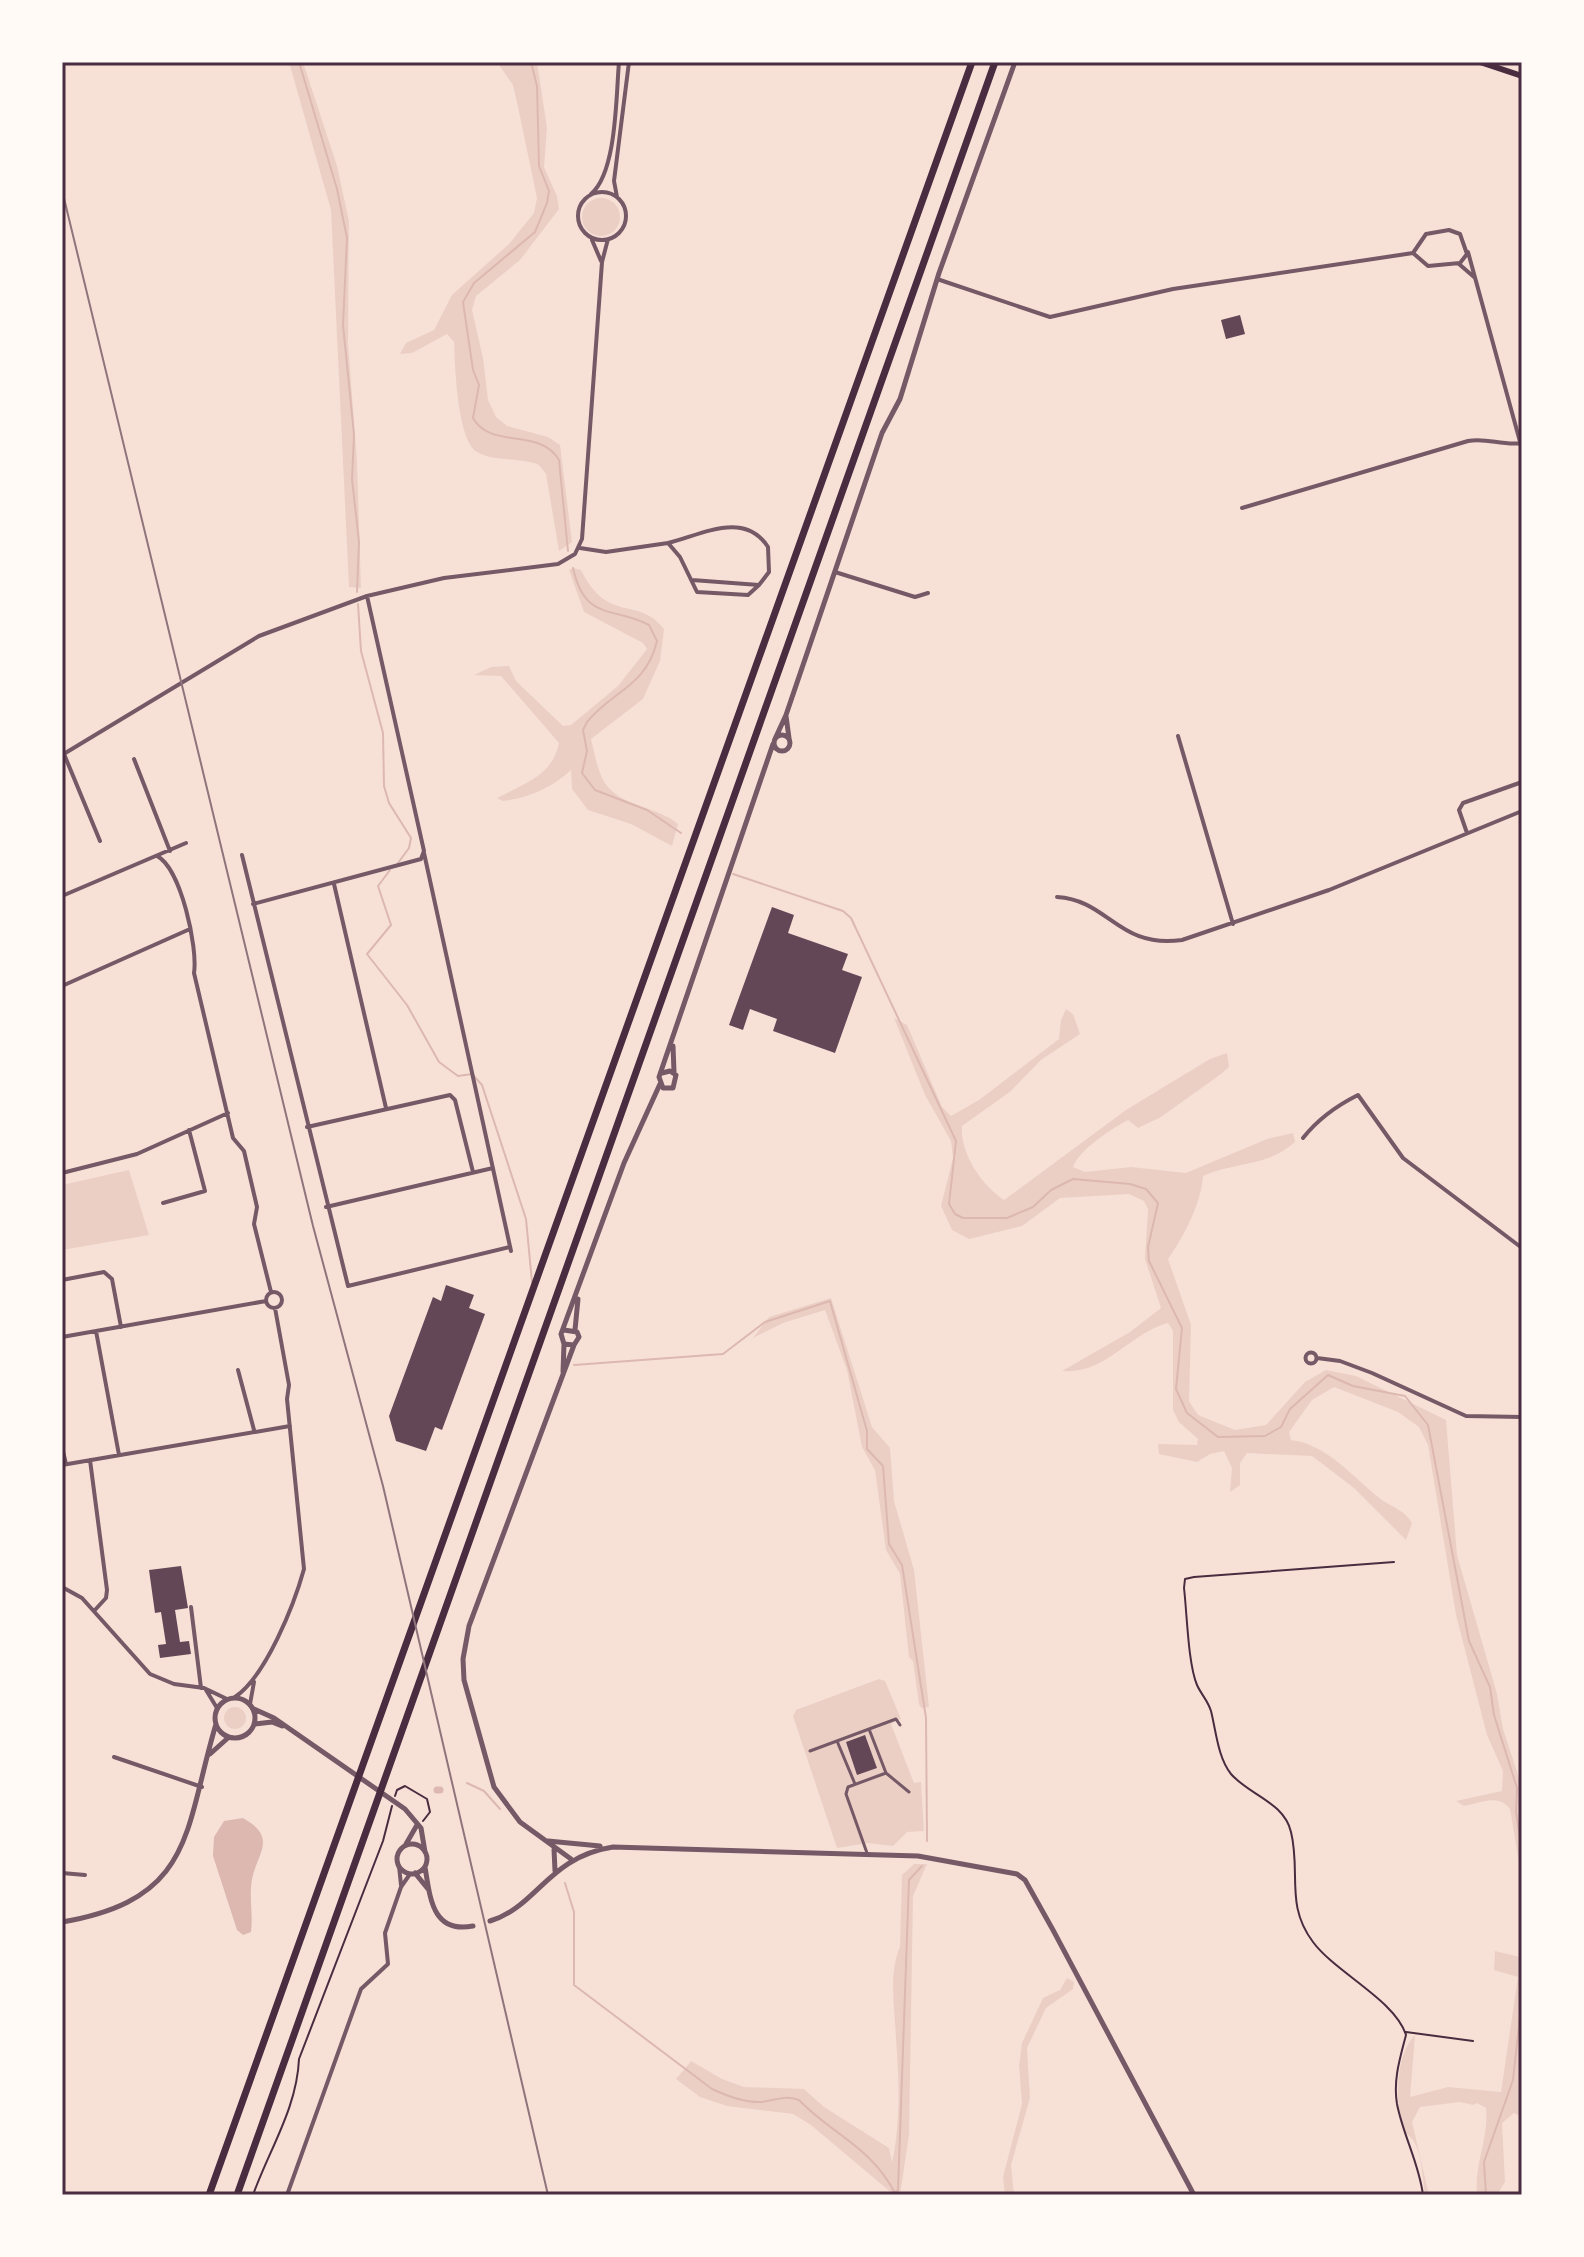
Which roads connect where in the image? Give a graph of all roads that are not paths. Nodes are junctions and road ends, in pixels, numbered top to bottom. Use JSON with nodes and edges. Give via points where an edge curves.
{"nodes":[{"id":1,"x":619,"y":62,"type":"edge"},
{"id":2,"x":629,"y":62,"type":"edge"},
{"id":3,"x":972,"y":62,"type":"edge"},
{"id":4,"x":995,"y":62,"type":"edge"},
{"id":5,"x":1015,"y":62,"type":"edge"},
{"id":6,"x":1480,"y":62,"type":"edge"},
{"id":7,"x":1522,"y":76,"type":"edge"},
{"id":8,"x":617,"y":197,"type":"junction"},
{"id":9,"x":587,"y":198,"type":"junction"},
{"id":10,"x":590,"y":237,"type":"junction"},
{"id":11,"x":608,"y":239,"type":"junction"},
{"id":12,"x":1468,"y":252,"type":"junction"},
{"id":13,"x":1413,"y":253,"type":"junction"},
{"id":14,"x":602,"y":262,"type":"junction"},
{"id":15,"x":1458,"y":264,"type":"junction"},
{"id":16,"x":1475,"y":278,"type":"junction"},
{"id":17,"x":937,"y":279,"type":"junction"},
{"id":18,"x":1521,"y":443,"type":"edge"},
{"id":19,"x":1242,"y":508,"type":"dead end"},
{"id":20,"x":668,"y":543,"type":"junction"},
{"id":21,"x":580,"y":548,"type":"junction"},
{"id":22,"x":832,"y":571,"type":"junction"},
{"id":23,"x":692,"y":580,"type":"junction"},
{"id":24,"x":759,"y":585,"type":"junction"},
{"id":25,"x":928,"y":593,"type":"dead end"},
{"id":26,"x":367,"y":596,"type":"junction"},
{"id":27,"x":786,"y":715,"type":"junction"},
{"id":28,"x":1178,"y":736,"type":"dead end"},
{"id":29,"x":789,"y":740,"type":"junction"},
{"id":30,"x":774,"y":741,"type":"junction"},
{"id":31,"x":781,"y":752,"type":"junction"},
{"id":32,"x":63,"y":755,"type":"edge"},
{"id":33,"x":134,"y":759,"type":"dead end"},
{"id":34,"x":768,"y":763,"type":"junction"},
{"id":35,"x":1522,"y":782,"type":"edge"},
{"id":36,"x":1522,"y":811,"type":"edge"},
{"id":37,"x":1467,"y":833,"type":"junction"},
{"id":38,"x":100,"y":841,"type":"dead end"},
{"id":39,"x":186,"y":843,"type":"dead end"},
{"id":40,"x":170,"y":851,"type":"junction"},
{"id":41,"x":424,"y":851,"type":"junction"},
{"id":42,"x":242,"y":855,"type":"dead end"},
{"id":43,"x":157,"y":856,"type":"junction"},
{"id":44,"x":334,"y":884,"type":"junction"},
{"id":45,"x":62,"y":896,"type":"edge"},
{"id":46,"x":1057,"y":897,"type":"dead end"},
{"id":47,"x":253,"y":904,"type":"junction"},
{"id":48,"x":1233,"y":924,"type":"junction"},
{"id":49,"x":190,"y":929,"type":"junction"},
{"id":50,"x":62,"y":986,"type":"edge"},
{"id":51,"x":673,"y":1043,"type":"junction"},
{"id":52,"x":662,"y":1073,"type":"junction"},
{"id":53,"x":674,"y":1073,"type":"junction"},
{"id":54,"x":660,"y":1084,"type":"junction"},
{"id":55,"x":667,"y":1089,"type":"junction"},
{"id":56,"x":653,"y":1106,"type":"junction"},
{"id":57,"x":386,"y":1108,"type":"junction"},
{"id":58,"x":228,"y":1113,"type":"junction"},
{"id":59,"x":307,"y":1127,"type":"junction"},
{"id":60,"x":189,"y":1130,"type":"junction"},
{"id":61,"x":1303,"y":1138,"type":"dead end"},
{"id":62,"x":493,"y":1168,"type":"junction"},
{"id":63,"x":473,"y":1172,"type":"junction"},
{"id":64,"x":62,"y":1173,"type":"edge"},
{"id":65,"x":163,"y":1203,"type":"dead end"},
{"id":66,"x":326,"y":1207,"type":"junction"},
{"id":67,"x":1522,"y":1248,"type":"edge"},
{"id":68,"x":62,"y":1280,"type":"edge"},
{"id":69,"x":579,"y":1289,"type":"junction"},
{"id":70,"x":271,"y":1292,"type":"junction"},
{"id":71,"x":266,"y":1301,"type":"junction"},
{"id":72,"x":275,"y":1308,"type":"junction"},
{"id":73,"x":121,"y":1327,"type":"junction"},
{"id":74,"x":564,"y":1330,"type":"junction"},
{"id":75,"x":575,"y":1330,"type":"junction"},
{"id":76,"x":96,"y":1331,"type":"junction"},
{"id":77,"x":62,"y":1337,"type":"edge"},
{"id":78,"x":564,"y":1344,"type":"junction"},
{"id":79,"x":574,"y":1345,"type":"junction"},
{"id":80,"x":1317,"y":1358,"type":"dead end"},
{"id":81,"x":238,"y":1370,"type":"dead end"},
{"id":82,"x":560,"y":1385,"type":"junction"},
{"id":83,"x":1522,"y":1417,"type":"edge"},
{"id":84,"x":290,"y":1426,"type":"junction"},
{"id":85,"x":254,"y":1430,"type":"junction"},
{"id":86,"x":62,"y":1447,"type":"edge"},
{"id":87,"x":119,"y":1455,"type":"junction"},
{"id":88,"x":90,"y":1460,"type":"junction"},
{"id":89,"x":64,"y":1465,"type":"edge"},
{"id":90,"x":62,"y":1587,"type":"edge"},
{"id":91,"x":191,"y":1607,"type":"dead end"},
{"id":92,"x":94,"y":1611,"type":"junction"},
{"id":93,"x":254,"y":1679,"type":"junction"},
{"id":94,"x":202,"y":1688,"type":"junction"},
{"id":95,"x":235,"y":1697,"type":"junction"},
{"id":96,"x":227,"y":1699,"type":"junction"},
{"id":97,"x":252,"y":1706,"type":"junction"},
{"id":98,"x":217,"y":1708,"type":"junction"},
{"id":99,"x":216,"y":1724,"type":"junction"},
{"id":100,"x":255,"y":1724,"type":"junction"},
{"id":101,"x":900,"y":1725,"type":"dead end"},
{"id":102,"x":287,"y":1728,"type":"junction"},
{"id":103,"x":869,"y":1729,"type":"junction"},
{"id":104,"x":229,"y":1737,"type":"junction"},
{"id":105,"x":837,"y":1741,"type":"junction"},
{"id":106,"x":810,"y":1751,"type":"dead end"},
{"id":107,"x":210,"y":1755,"type":"junction"},
{"id":108,"x":114,"y":1757,"type":"dead end"},
{"id":109,"x":886,"y":1773,"type":"junction"},
{"id":110,"x":855,"y":1784,"type":"junction"},
{"id":111,"x":202,"y":1787,"type":"junction"},
{"id":112,"x":909,"y":1792,"type":"dead end"},
{"id":113,"x":420,"y":1823,"type":"junction"},
{"id":114,"x":548,"y":1841,"type":"junction"},
{"id":115,"x":561,"y":1842,"type":"junction"},
{"id":116,"x":406,"y":1845,"type":"junction"},
{"id":117,"x":613,"y":1847,"type":"junction"},
{"id":118,"x":554,"y":1849,"type":"junction"},
{"id":119,"x":425,"y":1852,"type":"junction"},
{"id":120,"x":867,"y":1854,"type":"junction"},
{"id":121,"x":571,"y":1859,"type":"junction"},
{"id":122,"x":425,"y":1865,"type":"junction"},
{"id":123,"x":399,"y":1866,"type":"junction"},
{"id":124,"x":555,"y":1871,"type":"junction"},
{"id":125,"x":62,"y":1873,"type":"edge"},
{"id":126,"x":413,"y":1873,"type":"junction"},
{"id":127,"x":85,"y":1875,"type":"dead end"},
{"id":128,"x":401,"y":1887,"type":"junction"},
{"id":129,"x":428,"y":1889,"type":"junction"},
{"id":130,"x":490,"y":1921,"type":"dead end"},
{"id":131,"x":62,"y":1922,"type":"edge"},
{"id":132,"x":473,"y":1926,"type":"dead end"},
{"id":133,"x":209,"y":2195,"type":"edge"},
{"id":134,"x":237,"y":2195,"type":"edge"},
{"id":135,"x":287,"y":2195,"type":"edge"},
{"id":136,"x":1194,"y":2195,"type":"edge"}],
"edges":[{"from":1,"to":9,"type":"street","via":[[608,157],[600,184]]},
{"from":2,"to":8,"type":"street","via":[[614,181]]},
{"from":3,"to":133,"type":"highway"},
{"from":4,"to":134,"type":"highway"},
{"from":5,"to":17,"type":"street"},
{"from":6,"to":7,"type":"main road"},
{"from":8,"to":9,"type":"street","via":[[602,192]]},
{"from":8,"to":11,"type":"street","via":[[626,219],[620,232]]},
{"from":9,"to":10,"type":"street","via":[[578,219]]},
{"from":10,"to":11,"type":"street"},
{"from":10,"to":14,"type":"street"},
{"from":11,"to":14,"type":"street"},
{"from":12,"to":13,"type":"street","via":[[1462,236],[1449,230],[1426,234]]},
{"from":12,"to":15,"type":"street"},
{"from":12,"to":16,"type":"street"},
{"from":13,"to":15,"type":"street","via":[[1428,266]]},
{"from":13,"to":17,"type":"street","via":[[1173,289],[1050,317]]},
{"from":14,"to":21,"type":"street"},
{"from":15,"to":16,"type":"street"},
{"from":16,"to":18,"type":"street"},
{"from":17,"to":22,"type":"street","via":[[900,399]]},
{"from":18,"to":19,"type":"street","via":[[1471,440]]},
{"from":20,"to":21,"type":"street","via":[[606,552]]},
{"from":20,"to":23,"type":"street"},
{"from":20,"to":24,"type":"street","via":[[727,526],[752,532],[766,543],[770,556],[769,572]]},
{"from":21,"to":26,"type":"street","via":[[558,564],[444,578]]},
{"from":22,"to":25,"type":"street","via":[[915,597]]},
{"from":22,"to":27,"type":"street"},
{"from":23,"to":24,"type":"street"},
{"from":23,"to":24,"type":"street","via":[[697,592],[748,595]]},
{"from":26,"to":32,"type":"street","via":[[245,643]]},
{"from":26,"to":41,"type":"street"},
{"from":27,"to":29,"type":"street"},
{"from":27,"to":30,"type":"street"},
{"from":28,"to":48,"type":"street"},
{"from":29,"to":30,"type":"street","via":[[784,735]]},
{"from":29,"to":31,"type":"street","via":[[788,749]]},
{"from":30,"to":31,"type":"street"},
{"from":30,"to":34,"type":"street"},
{"from":31,"to":34,"type":"street"},
{"from":32,"to":38,"type":"street"},
{"from":33,"to":40,"type":"street"},
{"from":34,"to":51,"type":"street","via":[[680,1008]]},
{"from":35,"to":37,"type":"street","via":[[1463,803],[1459,810]]},
{"from":36,"to":37,"type":"street"},
{"from":37,"to":48,"type":"street"},
{"from":39,"to":40,"type":"street"},
{"from":40,"to":43,"type":"street"},
{"from":41,"to":44,"type":"street","via":[[415,863]]},
{"from":41,"to":62,"type":"street"},
{"from":42,"to":47,"type":"street"},
{"from":43,"to":45,"type":"street"},
{"from":43,"to":49,"type":"street","via":[[180,889]]},
{"from":44,"to":47,"type":"street"},
{"from":44,"to":57,"type":"street"},
{"from":46,"to":48,"type":"street","via":[[1079,900],[1146,940],[1182,940]]},
{"from":47,"to":59,"type":"street"},
{"from":49,"to":50,"type":"street"},
{"from":49,"to":58,"type":"street","via":[[197,957],[194,973]]},
{"from":51,"to":52,"type":"street"},
{"from":51,"to":53,"type":"street"},
{"from":52,"to":53,"type":"street"},
{"from":52,"to":54,"type":"street"},
{"from":53,"to":55,"type":"street","via":[[677,1083]]},
{"from":54,"to":55,"type":"street"},
{"from":54,"to":56,"type":"street"},
{"from":55,"to":56,"type":"street"},
{"from":56,"to":69,"type":"street","via":[[624,1163]]},
{"from":57,"to":59,"type":"street"},
{"from":57,"to":63,"type":"street","via":[[450,1095]]},
{"from":58,"to":60,"type":"street"},
{"from":58,"to":70,"type":"street","via":[[233,1138],[244,1151]]},
{"from":59,"to":66,"type":"street"},
{"from":60,"to":64,"type":"street","via":[[129,1157]]},
{"from":60,"to":65,"type":"street","via":[[205,1191]]},
{"from":61,"to":67,"type":"street","via":[[1358,1095],[1403,1158]]},
{"from":62,"to":63,"type":"street"},
{"from":62,"to":66,"type":"street","via":[[511,1249],[348,1286]]},
{"from":63,"to":66,"type":"street"},
{"from":68,"to":73,"type":"street","via":[[104,1272],[112,1279]]},
{"from":69,"to":74,"type":"street"},
{"from":69,"to":75,"type":"street"},
{"from":70,"to":71,"type":"street"},
{"from":70,"to":72,"type":"street","via":[[282,1298]]},
{"from":71,"to":72,"type":"street"},
{"from":71,"to":73,"type":"street"},
{"from":72,"to":84,"type":"street","via":[[289,1385]]},
{"from":73,"to":76,"type":"street"},
{"from":74,"to":75,"type":"street"},
{"from":74,"to":78,"type":"street"},
{"from":75,"to":79,"type":"street","via":[[579,1337]]},
{"from":76,"to":77,"type":"street"},
{"from":76,"to":87,"type":"street"},
{"from":78,"to":79,"type":"street"},
{"from":78,"to":82,"type":"street"},
{"from":79,"to":82,"type":"street"},
{"from":80,"to":83,"type":"street","via":[[1340,1361],[1466,1416]]},
{"from":81,"to":85,"type":"street"},
{"from":82,"to":114,"type":"street","via":[[469,1626],[463,1659],[466,1696],[494,1787],[520,1822]]},
{"from":84,"to":85,"type":"street"},
{"from":84,"to":93,"type":"street","via":[[304,1569]]},
{"from":85,"to":87,"type":"street"},
{"from":86,"to":89,"type":"street"},
{"from":87,"to":88,"type":"street"},
{"from":88,"to":89,"type":"street"},
{"from":88,"to":92,"type":"street","via":[[107,1590]]},
{"from":90,"to":92,"type":"street"},
{"from":91,"to":94,"type":"street"},
{"from":92,"to":94,"type":"street","via":[[150,1674]]},
{"from":93,"to":95,"type":"street"},
{"from":93,"to":97,"type":"street"},
{"from":94,"to":96,"type":"street"},
{"from":94,"to":98,"type":"street"},
{"from":95,"to":96,"type":"street"},
{"from":95,"to":97,"type":"street"},
{"from":96,"to":98,"type":"street"},
{"from":97,"to":100,"type":"street"},
{"from":97,"to":102,"type":"street"},
{"from":98,"to":99,"type":"street"},
{"from":99,"to":104,"type":"street"},
{"from":99,"to":107,"type":"street"},
{"from":100,"to":102,"type":"street","via":[[272,1722]]},
{"from":100,"to":104,"type":"street","via":[[244,1736]]},
{"from":101,"to":103,"type":"street","via":[[896,1719]]},
{"from":102,"to":113,"type":"street"},
{"from":103,"to":105,"type":"street"},
{"from":103,"to":109,"type":"street"},
{"from":104,"to":107,"type":"street"},
{"from":105,"to":106,"type":"street"},
{"from":105,"to":110,"type":"street"},
{"from":107,"to":111,"type":"street"},
{"from":108,"to":111,"type":"street"},
{"from":109,"to":110,"type":"street"},
{"from":109,"to":112,"type":"street"},
{"from":110,"to":120,"type":"street","via":[[846,1794]]},
{"from":111,"to":131,"type":"street","via":[[186,1840],[169,1869],[144,1893],[101,1915]]},
{"from":113,"to":116,"type":"street"},
{"from":113,"to":119,"type":"street"},
{"from":114,"to":115,"type":"street"},
{"from":114,"to":118,"type":"street"},
{"from":115,"to":117,"type":"street"},
{"from":115,"to":121,"type":"street","via":[[570,1849]]},
{"from":116,"to":119,"type":"street","via":[[415,1844]]},
{"from":116,"to":123,"type":"street","via":[[397,1854]]},
{"from":117,"to":120,"type":"street"},
{"from":117,"to":121,"type":"street"},
{"from":118,"to":121,"type":"street"},
{"from":118,"to":124,"type":"street"},
{"from":119,"to":122,"type":"street"},
{"from":120,"to":136,"type":"street","via":[[927,1857],[1007,1871],[1025,1880]]},
{"from":121,"to":124,"type":"street"},
{"from":122,"to":126,"type":"street"},
{"from":122,"to":129,"type":"street"},
{"from":123,"to":126,"type":"street"},
{"from":123,"to":128,"type":"street"},
{"from":124,"to":130,"type":"street","via":[[506,1915]]},
{"from":125,"to":127,"type":"street"},
{"from":126,"to":128,"type":"street"},
{"from":126,"to":129,"type":"street"},
{"from":128,"to":135,"type":"street","via":[[385,1933],[388,1964],[361,1989]]},
{"from":129,"to":132,"type":"street","via":[[432,1908],[443,1922]]}]}
